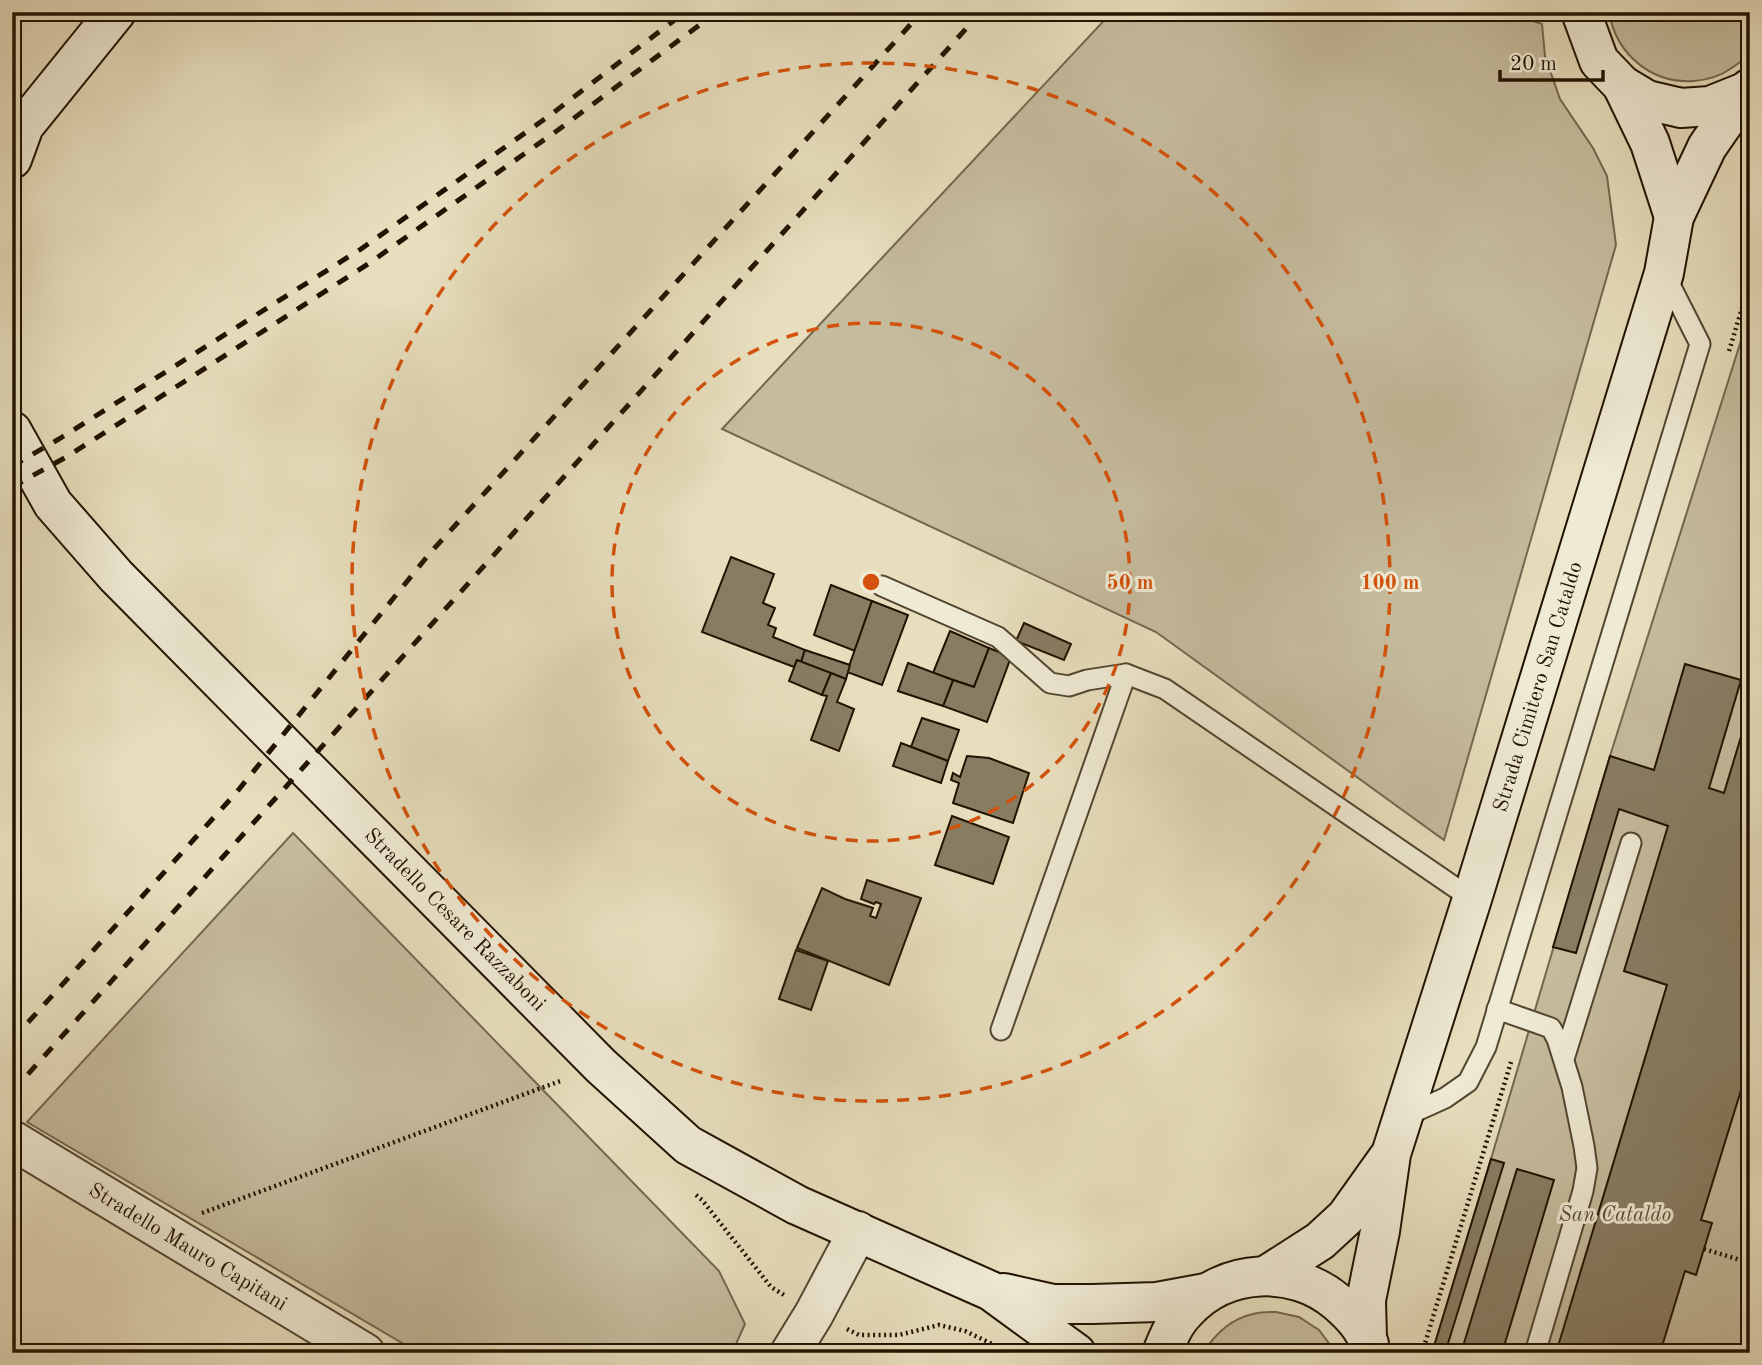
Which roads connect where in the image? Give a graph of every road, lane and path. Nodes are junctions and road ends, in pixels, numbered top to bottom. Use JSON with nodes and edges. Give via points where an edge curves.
{"nodes":[{"id":1,"x":116,"y":12,"type":"edge"},
{"id":2,"x":1581,"y":12,"type":"edge"},
{"id":3,"x":1622,"y":85,"type":"junction"},
{"id":4,"x":1748,"y":90,"type":"edge"},
{"id":5,"x":12,"y":159,"type":"edge"},
{"id":6,"x":1674,"y":217,"type":"junction"},
{"id":7,"x":1664,"y":273,"type":"junction"},
{"id":8,"x":12,"y":431,"type":"edge"},
{"id":9,"x":882,"y":586,"type":"dead end"},
{"id":10,"x":1126,"y":674,"type":"junction"},
{"id":11,"x":1631,"y":843,"type":"dead end"},
{"id":12,"x":1472,"y":899,"type":"junction"},
{"id":13,"x":1497,"y":1009,"type":"junction"},
{"id":14,"x":1001,"y":1030,"type":"dead end"},
{"id":15,"x":1564,"y":1059,"type":"junction"},
{"id":16,"x":572,"y":1089,"type":"dead end"},
{"id":17,"x":1402,"y":1118,"type":"junction"},
{"id":18,"x":12,"y":1140,"type":"edge"},
{"id":19,"x":1391,"y":1154,"type":"junction"},
{"id":20,"x":692,"y":1191,"type":"dead end"},
{"id":21,"x":159,"y":1229,"type":"junction"},
{"id":22,"x":858,"y":1231,"type":"junction"},
{"id":23,"x":1704,"y":1249,"type":"dead end"},
{"id":24,"x":1750,"y":1263,"type":"edge"},
{"id":25,"x":1267,"y":1275,"type":"junction"},
{"id":26,"x":991,"y":1291,"type":"junction"},
{"id":27,"x":1206,"y":1293,"type":"junction"},
{"id":28,"x":814,"y":1314,"type":"junction"},
{"id":29,"x":1369,"y":1346,"type":"edge"},
{"id":30,"x":365,"y":1353,"type":"edge"},
{"id":31,"x":790,"y":1353,"type":"edge"},
{"id":32,"x":1010,"y":1353,"type":"edge"},
{"id":33,"x":1076,"y":1353,"type":"edge"},
{"id":34,"x":1161,"y":1353,"type":"edge"},
{"id":35,"x":1535,"y":1353,"type":"edge"}],
"edges":[{"from":1,"to":5,"type":"street","via":[[24,127]]},
{"from":2,"to":3,"type":"street","via":[[1599,61]]},
{"from":3,"to":4,"type":"street","via":[[1647,100],[1681,108],[1710,106]]},
{"from":3,"to":6,"type":"street","name":"Strada Cimitero San Cataldo","via":[[1650,143]]},
{"from":4,"to":6,"type":"street","name":"Strada Cimitero San Cataldo","via":[[1707,147]]},
{"from":6,"to":7,"type":"street","name":"Strada Cimitero San Cataldo"},
{"from":7,"to":12,"type":"street","name":"Strada Cimitero San Cataldo"},
{"from":7,"to":13,"type":"lane","via":[[1700,344]]},
{"from":8,"to":22,"type":"street","name":"Stradello Cesare Razzaboni","via":[[53,504],[116,576],[601,1066],[688,1145],[797,1205]]},
{"from":9,"to":10,"type":"lane","via":[[998,637],[1051,683],[1069,686]]},
{"from":10,"to":12,"type":"lane","via":[[1165,689]]},
{"from":10,"to":14,"type":"lane"},
{"from":11,"to":15,"type":"lane"},
{"from":12,"to":17,"type":"street","name":"Strada Cimitero San Cataldo"},
{"from":13,"to":15,"type":"lane","via":[[1550,1028]]},
{"from":13,"to":17,"type":"lane","via":[[1468,1082]]},
{"from":15,"to":35,"type":"lane","via":[[1587,1168]]},
{"from":16,"to":21,"type":"path","via":[[562,1080]]},
{"from":17,"to":19,"type":"street","name":"Strada Cimitero San Cataldo"},
{"from":18,"to":21,"type":"street","name":"Stradello Mauro Capitani"},
{"from":19,"to":25,"type":"street","name":"Strada Cimitero San Cataldo","via":[[1346,1217],[1320,1241]]},
{"from":19,"to":29,"type":"street","name":"Strada Cimitero San Cataldo","via":[[1366,1300]]},
{"from":20,"to":28,"type":"path","via":[[771,1287]]},
{"from":21,"to":30,"type":"street","name":"Stradello Mauro Capitani"},
{"from":22,"to":26,"type":"street","name":"Stradello Cesare Razzaboni"},
{"from":22,"to":28,"type":"street"},
{"from":23,"to":24,"type":"path"},
{"from":25,"to":27,"type":"street","via":[[1235,1280]]},
{"from":25,"to":29,"type":"street","via":[[1298,1279],[1326,1292],[1350,1313]]},
{"from":26,"to":27,"type":"street","name":"Stradello Cesare Razzaboni","via":[[1052,1304],[1157,1302]]},
{"from":26,"to":33,"type":"street","name":"Stradello Cesare Razzaboni"},
{"from":27,"to":34,"type":"street","via":[[1186,1311]]},
{"from":28,"to":31,"type":"street"},
{"from":28,"to":32,"type":"path","via":[[859,1335],[899,1335],[939,1325],[965,1331]]}]}
